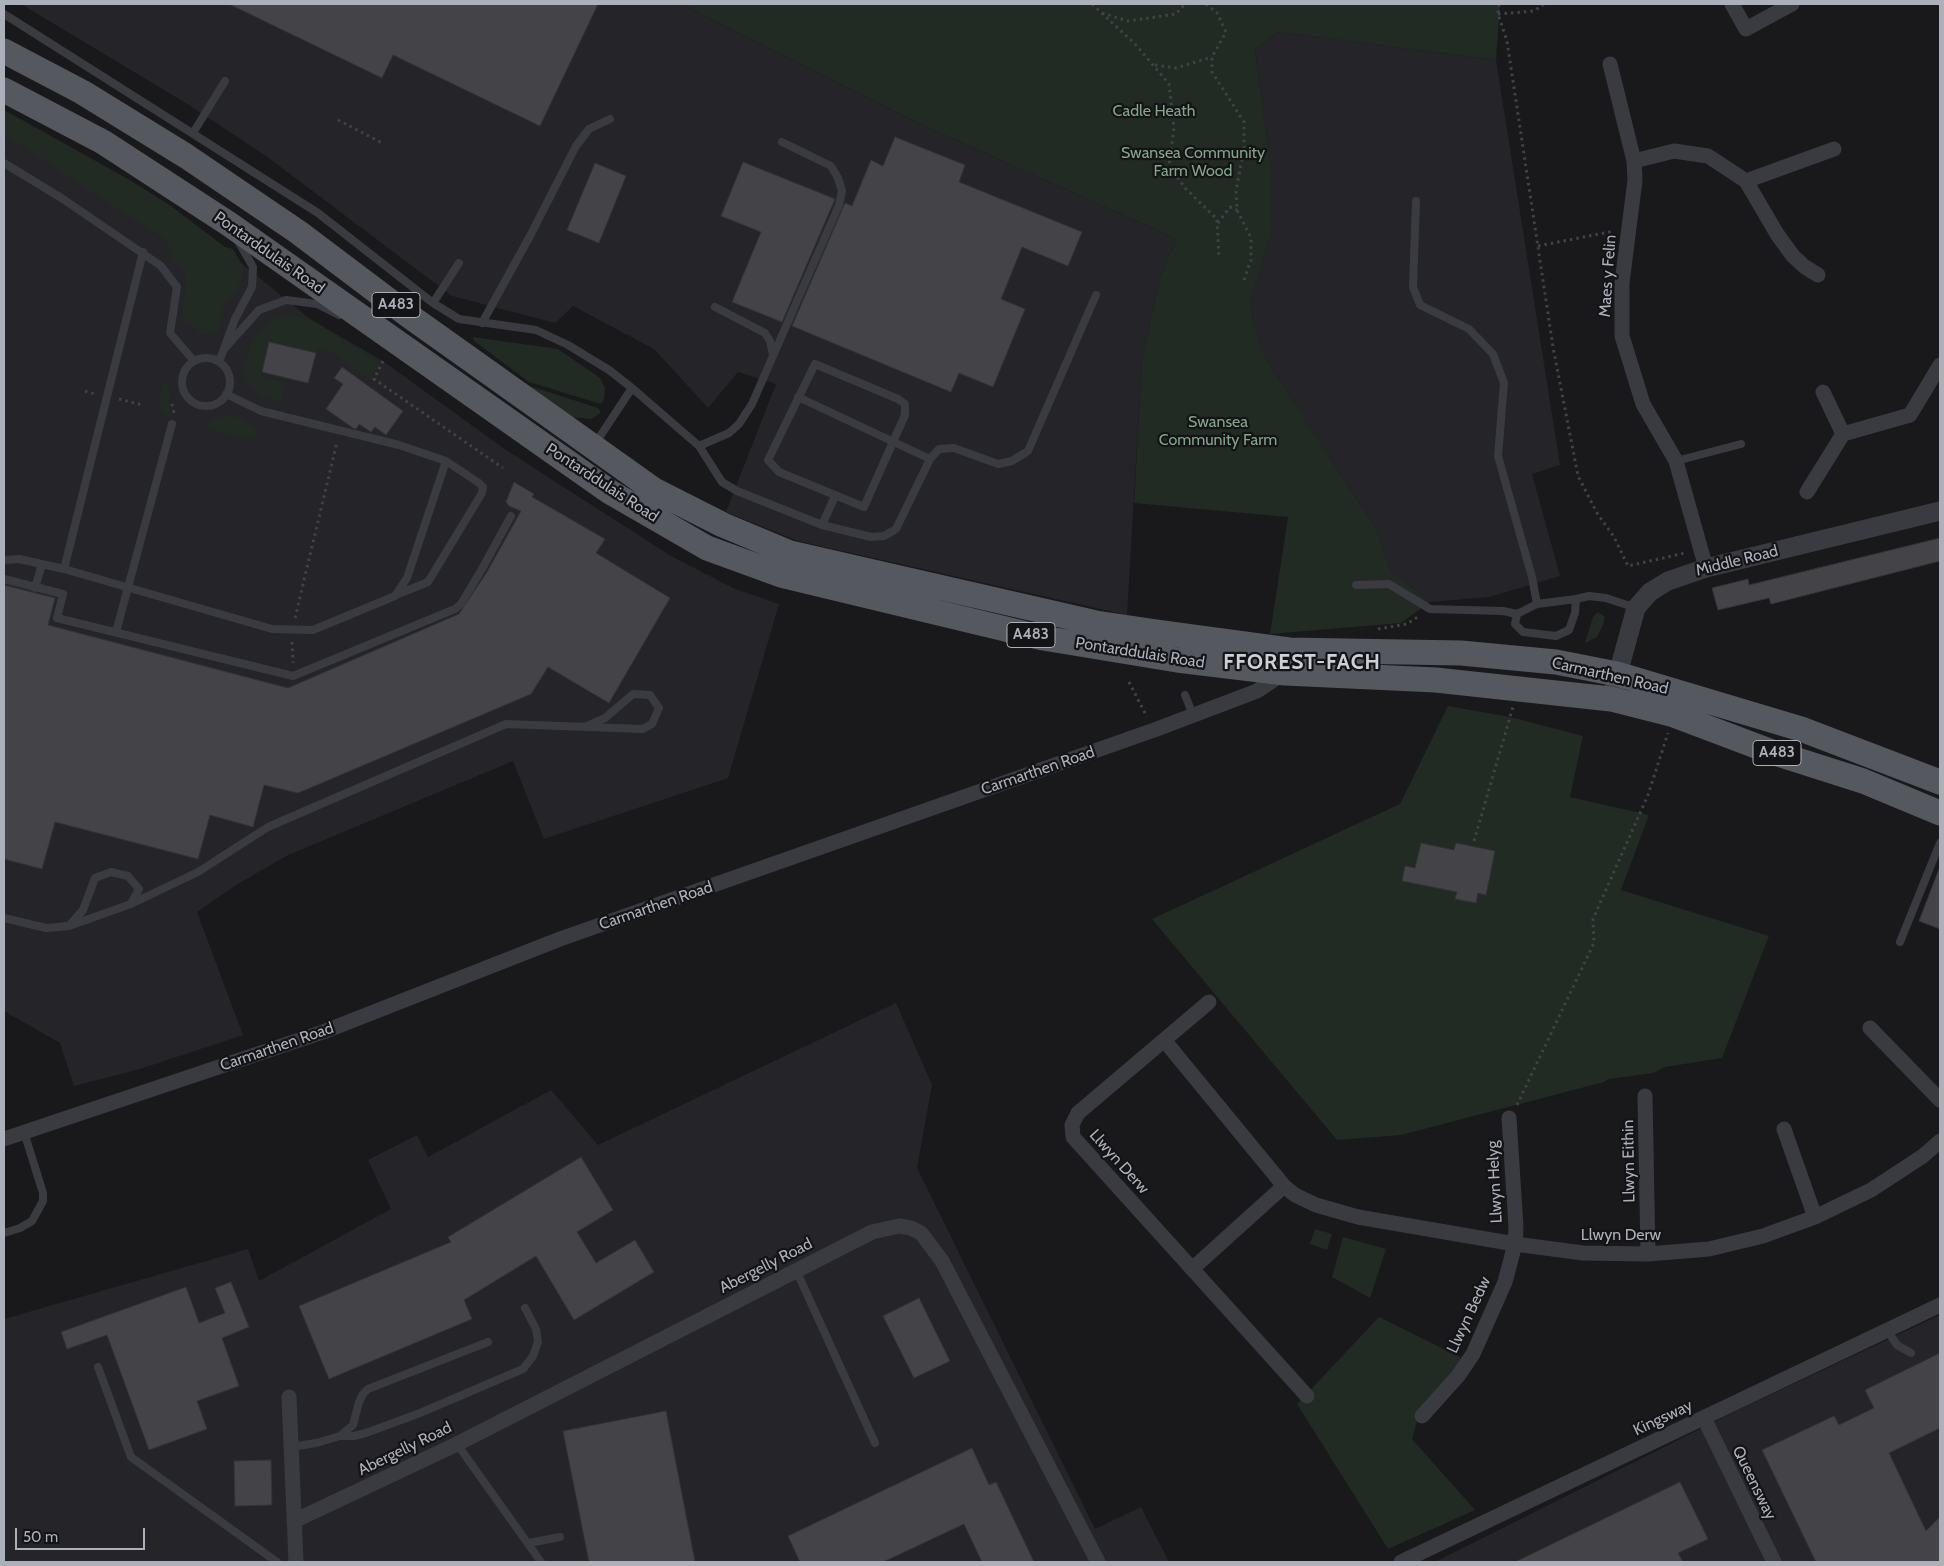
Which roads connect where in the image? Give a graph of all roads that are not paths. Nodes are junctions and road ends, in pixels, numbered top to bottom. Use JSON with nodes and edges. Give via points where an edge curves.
{"nodes":[{"id":1,"x":1732,"y":4,"type":"edge"},
{"id":2,"x":1792,"y":4,"type":"edge"},
{"id":3,"x":4,"y":14,"type":"edge"},
{"id":4,"x":4,"y":51,"type":"edge"},
{"id":5,"x":1610,"y":64,"type":"dead end"},
{"id":6,"x":225,"y":81,"type":"dead end"},
{"id":7,"x":4,"y":90,"type":"edge"},
{"id":8,"x":610,"y":119,"type":"dead end"},
{"id":9,"x":193,"y":133,"type":"junction"},
{"id":10,"x":782,"y":142,"type":"dead end"},
{"id":11,"x":1834,"y":149,"type":"dead end"},
{"id":12,"x":1634,"y":162,"type":"junction"},
{"id":13,"x":4,"y":163,"type":"edge"},
{"id":14,"x":1746,"y":181,"type":"junction"},
{"id":15,"x":1416,"y":201,"type":"dead end"},
{"id":16,"x":229,"y":224,"type":"junction"},
{"id":17,"x":143,"y":252,"type":"junction"},
{"id":18,"x":459,"y":263,"type":"dead end"},
{"id":19,"x":1818,"y":275,"type":"dead end"},
{"id":20,"x":1096,"y":295,"type":"dead end"},
{"id":21,"x":433,"y":302,"type":"junction"},
{"id":22,"x":715,"y":307,"type":"dead end"},
{"id":23,"x":482,"y":323,"type":"junction"},
{"id":24,"x":225,"y":348,"type":"junction"},
{"id":25,"x":389,"y":352,"type":"junction"},
{"id":26,"x":773,"y":355,"type":"junction"},
{"id":27,"x":194,"y":361,"type":"junction"},
{"id":28,"x":219,"y":362,"type":"junction"},
{"id":29,"x":1940,"y":365,"type":"edge"},
{"id":30,"x":632,"y":388,"type":"junction"},
{"id":31,"x":1823,"y":392,"type":"dead end"},
{"id":32,"x":226,"y":394,"type":"junction"},
{"id":33,"x":798,"y":398,"type":"junction"},
{"id":34,"x":172,"y":424,"type":"dead end"},
{"id":35,"x":1843,"y":434,"type":"junction"},
{"id":36,"x":893,"y":442,"type":"junction"},
{"id":37,"x":1741,"y":444,"type":"dead end"},
{"id":38,"x":699,"y":446,"type":"junction"},
{"id":39,"x":593,"y":447,"type":"junction"},
{"id":40,"x":930,"y":459,"type":"junction"},
{"id":41,"x":446,"y":461,"type":"junction"},
{"id":42,"x":1676,"y":461,"type":"junction"},
{"id":43,"x":1807,"y":492,"type":"dead end"},
{"id":44,"x":835,"y":496,"type":"junction"},
{"id":45,"x":1940,"y":512,"type":"edge"},
{"id":46,"x":511,"y":516,"type":"dead end"},
{"id":47,"x":822,"y":525,"type":"junction"},
{"id":48,"x":4,"y":560,"type":"edge"},
{"id":49,"x":42,"y":564,"type":"junction"},
{"id":50,"x":1706,"y":568,"type":"junction"},
{"id":51,"x":64,"y":569,"type":"junction"},
{"id":52,"x":4,"y":579,"type":"edge"},
{"id":53,"x":1356,"y":585,"type":"dead end"},
{"id":54,"x":35,"y":588,"type":"junction"},
{"id":55,"x":128,"y":588,"type":"junction"},
{"id":56,"x":395,"y":596,"type":"junction"},
{"id":57,"x":1576,"y":598,"type":"junction"},
{"id":58,"x":1537,"y":604,"type":"junction"},
{"id":59,"x":1636,"y":608,"type":"junction"},
{"id":60,"x":1517,"y":614,"type":"junction"},
{"id":61,"x":116,"y":632,"type":"junction"},
{"id":62,"x":1287,"y":662,"type":"junction"},
{"id":63,"x":1617,"y":674,"type":"junction"},
{"id":64,"x":1185,"y":695,"type":"dead end"},
{"id":65,"x":1611,"y":699,"type":"junction"},
{"id":66,"x":1193,"y":715,"type":"junction"},
{"id":67,"x":585,"y":727,"type":"junction"},
{"id":68,"x":1940,"y":782,"type":"edge"},
{"id":69,"x":1940,"y":813,"type":"edge"},
{"id":70,"x":1940,"y":843,"type":"edge"},
{"id":71,"x":131,"y":904,"type":"junction"},
{"id":72,"x":4,"y":918,"type":"edge"},
{"id":73,"x":69,"y":926,"type":"junction"},
{"id":74,"x":1900,"y":942,"type":"dead end"},
{"id":75,"x":1209,"y":1002,"type":"dead end"},
{"id":76,"x":1870,"y":1028,"type":"dead end"},
{"id":77,"x":1164,"y":1040,"type":"junction"},
{"id":78,"x":1646,"y":1096,"type":"dead end"},
{"id":79,"x":1940,"y":1100,"type":"edge"},
{"id":80,"x":1509,"y":1118,"type":"road end"},
{"id":81,"x":1784,"y":1129,"type":"dead end"},
{"id":82,"x":24,"y":1132,"type":"junction"},
{"id":83,"x":4,"y":1139,"type":"edge"},
{"id":84,"x":1940,"y":1141,"type":"edge"},
{"id":85,"x":1284,"y":1186,"type":"junction"},
{"id":86,"x":1815,"y":1217,"type":"junction"},
{"id":87,"x":4,"y":1233,"type":"edge"},
{"id":88,"x":1515,"y":1244,"type":"junction"},
{"id":89,"x":1648,"y":1254,"type":"junction"},
{"id":90,"x":1192,"y":1268,"type":"junction"},
{"id":91,"x":796,"y":1270,"type":"junction"},
{"id":92,"x":1940,"y":1305,"type":"edge"},
{"id":93,"x":525,"y":1308,"type":"dead end"},
{"id":94,"x":1887,"y":1330,"type":"junction"},
{"id":95,"x":488,"y":1342,"type":"dead end"},
{"id":96,"x":1912,"y":1353,"type":"dead end"},
{"id":97,"x":98,"y":1367,"type":"dead end"},
{"id":98,"x":1306,"y":1396,"type":"dead end"},
{"id":99,"x":289,"y":1397,"type":"dead end"},
{"id":100,"x":1422,"y":1416,"type":"dead end"},
{"id":101,"x":1704,"y":1418,"type":"junction"},
{"id":102,"x":340,"y":1436,"type":"junction"},
{"id":103,"x":457,"y":1444,"type":"junction"},
{"id":104,"x":875,"y":1444,"type":"dead end"},
{"id":105,"x":291,"y":1447,"type":"junction"},
{"id":106,"x":294,"y":1521,"type":"junction"},
{"id":107,"x":560,"y":1537,"type":"dead end"},
{"id":108,"x":529,"y":1543,"type":"junction"},
{"id":109,"x":277,"y":1562,"type":"edge"},
{"id":110,"x":296,"y":1562,"type":"edge"},
{"id":111,"x":541,"y":1562,"type":"edge"},
{"id":112,"x":1098,"y":1562,"type":"edge"},
{"id":113,"x":1401,"y":1562,"type":"edge"},
{"id":114,"x":1774,"y":1562,"type":"edge"}],
"edges":[{"from":1,"to":2,"type":"street","via":[[1746,29]]},
{"from":3,"to":9,"type":"lane"},
{"from":4,"to":39,"type":"main road","name":"Pontarddulais Road","number":"A483","via":[[82,92],[186,156],[298,232]]},
{"from":5,"to":12,"type":"street","name":"Maes y Felin"},
{"from":6,"to":9,"type":"lane"},
{"from":7,"to":16,"type":"main road","name":"Pontarddulais Road","number":"A483","via":[[103,142]]},
{"from":8,"to":23,"type":"lane","via":[[589,129],[576,146]]},
{"from":9,"to":21,"type":"lane","via":[[318,213]]},
{"from":10,"to":26,"type":"lane","via":[[831,166],[842,191],[839,205]]},
{"from":11,"to":14,"type":"street"},
{"from":12,"to":14,"type":"street","via":[[1674,151],[1708,156]]},
{"from":12,"to":42,"type":"street","name":"Maes y Felin","via":[[1635,180],[1622,283],[1622,336],[1642,404]]},
{"from":13,"to":17,"type":"lane"},
{"from":14,"to":19,"type":"street","via":[[1793,256]]},
{"from":15,"to":58,"type":"lane","via":[[1413,287],[1420,305],[1469,329],[1493,354],[1504,383],[1498,456]]},
{"from":16,"to":24,"type":"lane","via":[[253,267],[252,288],[235,319]]},
{"from":16,"to":25,"type":"main road","name":"Pontarddulais Road","number":"A483"},
{"from":17,"to":27,"type":"lane","via":[[161,266],[177,287],[170,333]]},
{"from":17,"to":51,"type":"lane"},
{"from":18,"to":21,"type":"lane"},
{"from":20,"to":40,"type":"lane","via":[[1028,450],[1012,461],[998,464],[954,448],[939,449]]},
{"from":21,"to":23,"type":"lane","via":[[459,318]]},
{"from":22,"to":26,"type":"lane","via":[[765,333]]},
{"from":23,"to":30,"type":"lane","via":[[536,330],[568,345]]},
{"from":24,"to":25,"type":"lane","via":[[260,310],[286,300],[317,304]]},
{"from":24,"to":28,"type":"lane"},
{"from":25,"to":62,"type":"main road","name":"Pontarddulais Road","number":"A483","via":[[610,492],[707,548],[771,572],[1043,638],[1177,660]]},
{"from":26,"to":38,"type":"lane","via":[[752,404],[739,424],[729,434]]},
{"from":27,"to":28,"type":"lane","via":[[209,358]]},
{"from":27,"to":32,"type":"lane","via":[[182,381],[187,396],[192,401],[207,405],[214,404]]},
{"from":28,"to":32,"type":"lane","via":[[228,371],[230,379]]},
{"from":29,"to":35,"type":"street","via":[[1910,415]]},
{"from":30,"to":38,"type":"lane"},
{"from":30,"to":39,"type":"lane","name":"Pontarddulais Road"},
{"from":31,"to":35,"type":"street"},
{"from":32,"to":41,"type":"lane","via":[[261,411]]},
{"from":33,"to":36,"type":"lane"},
{"from":33,"to":36,"type":"lane","via":[[815,364],[898,399],[905,404],[905,415]]},
{"from":33,"to":44,"type":"lane","via":[[768,460],[779,472]]},
{"from":34,"to":55,"type":"lane"},
{"from":35,"to":43,"type":"street"},
{"from":36,"to":40,"type":"lane"},
{"from":36,"to":44,"type":"lane","via":[[864,507]]},
{"from":37,"to":42,"type":"lane"},
{"from":38,"to":47,"type":"lane","via":[[722,482],[737,492]]},
{"from":39,"to":62,"type":"main road","name":"Pontarddulais Road","number":"A483","via":[[654,490],[723,525],[790,553],[1096,623]]},
{"from":40,"to":47,"type":"lane","via":[[896,529],[890,533],[871,537]]},
{"from":41,"to":56,"type":"lane","via":[[406,578]]},
{"from":41,"to":56,"type":"lane","via":[[479,482],[482,493],[428,582]]},
{"from":42,"to":50,"type":"street","name":"Maes y Felin"},
{"from":44,"to":47,"type":"lane"},
{"from":45,"to":50,"type":"street","name":"Middle Road"},
{"from":46,"to":61,"type":"lane","via":[[478,576],[455,609],[293,676]]},
{"from":48,"to":49,"type":"lane","via":[[19,559]]},
{"from":49,"to":51,"type":"lane"},
{"from":49,"to":54,"type":"lane"},
{"from":50,"to":59,"type":"street","name":"Middle Road","via":[[1668,581],[1650,592]]},
{"from":51,"to":55,"type":"lane"},
{"from":52,"to":54,"type":"lane"},
{"from":53,"to":60,"type":"lane","via":[[1389,584],[1430,609]]},
{"from":54,"to":61,"type":"lane","via":[[63,594],[57,618]]},
{"from":55,"to":56,"type":"lane","via":[[272,629],[292,630],[313,630]]},
{"from":55,"to":61,"type":"lane"},
{"from":57,"to":58,"type":"lane"},
{"from":57,"to":59,"type":"lane","via":[[1606,598]]},
{"from":57,"to":60,"type":"lane","via":[[1569,630],[1556,636],[1523,632],[1515,624]]},
{"from":58,"to":60,"type":"lane"},
{"from":59,"to":63,"type":"street","name":"Middle Road"},
{"from":62,"to":63,"type":"main road","name":"Carmarthen Road","number":"A483","via":[[1461,653],[1556,662]]},
{"from":62,"to":65,"type":"main road","name":"Carmarthen Road","number":"A483"},
{"from":62,"to":66,"type":"street","name":"Carmarthen Road","via":[[1256,692]]},
{"from":63,"to":65,"type":"street","name":"Middle Road"},
{"from":63,"to":68,"type":"main road","name":"Carmarthen Road","number":"A483","via":[[1800,729]]},
{"from":64,"to":66,"type":"lane"},
{"from":65,"to":69,"type":"main road","name":"Carmarthen Road","number":"A483","via":[[1674,715],[1772,752],[1863,781]]},
{"from":66,"to":82,"type":"street","name":"Carmarthen Road","via":[[560,939],[323,1032]]},
{"from":67,"to":67,"type":"lane","via":[[643,729],[652,724],[659,708],[650,696],[633,694],[605,718]]},
{"from":67,"to":71,"type":"lane","via":[[506,724],[268,827],[198,872]]},
{"from":70,"to":74,"type":"lane"},
{"from":71,"to":73,"type":"lane"},
{"from":71,"to":73,"type":"lane","via":[[139,889],[128,876],[111,872],[95,878],[83,910]]},
{"from":72,"to":73,"type":"lane","via":[[46,928]]},
{"from":75,"to":77,"type":"street","name":"Llwyn Derw"},
{"from":76,"to":79,"type":"street"},
{"from":77,"to":85,"type":"street","name":"Llwyn Derw"},
{"from":77,"to":90,"type":"street","name":"Llwyn Derw","via":[[1078,1113],[1072,1125],[1073,1137]]},
{"from":78,"to":89,"type":"street","name":"Llwyn Eithin"},
{"from":80,"to":88,"type":"street","name":"Llwyn Helyg"},
{"from":81,"to":86,"type":"street"},
{"from":82,"to":83,"type":"street","name":"Carmarthen Road"},
{"from":82,"to":87,"type":"lane","via":[[43,1193],[42,1201],[32,1221]]},
{"from":84,"to":86,"type":"street","name":"Llwyn Derw","via":[[1871,1190]]},
{"from":85,"to":88,"type":"street","name":"Llwyn Derw","via":[[1295,1195],[1333,1211]]},
{"from":85,"to":90,"type":"street"},
{"from":86,"to":89,"type":"street","name":"Llwyn Derw","via":[[1763,1236],[1709,1249]]},
{"from":88,"to":89,"type":"street","name":"Llwyn Derw","via":[[1583,1253]]},
{"from":88,"to":100,"type":"street","name":"Llwyn Bedw","via":[[1504,1282],[1473,1354]]},
{"from":90,"to":98,"type":"street","name":"Llwyn Derw"},
{"from":91,"to":103,"type":"street","name":"Abergelly Road"},
{"from":91,"to":104,"type":"lane"},
{"from":91,"to":112,"type":"street","name":"Abergelly Road","via":[[886,1227],[899,1226],[921,1233],[942,1261]]},
{"from":92,"to":94,"type":"street","name":"Kingsway"},
{"from":93,"to":102,"type":"lane","via":[[536,1329],[538,1342],[523,1369],[420,1414],[366,1433]]},
{"from":94,"to":96,"type":"lane","via":[[1897,1345]]},
{"from":94,"to":101,"type":"street","name":"Kingsway"},
{"from":95,"to":102,"type":"lane","via":[[368,1389],[359,1402],[353,1425]]},
{"from":97,"to":109,"type":"lane","via":[[131,1457]]},
{"from":99,"to":105,"type":"street"},
{"from":101,"to":113,"type":"street","name":"Kingsway"},
{"from":101,"to":114,"type":"street","name":"Queensway"},
{"from":102,"to":105,"type":"lane"},
{"from":103,"to":106,"type":"street","name":"Abergelly Road"},
{"from":103,"to":108,"type":"lane"},
{"from":105,"to":106,"type":"street"},
{"from":106,"to":110,"type":"street"},
{"from":107,"to":108,"type":"lane"},
{"from":108,"to":111,"type":"lane"}]}
